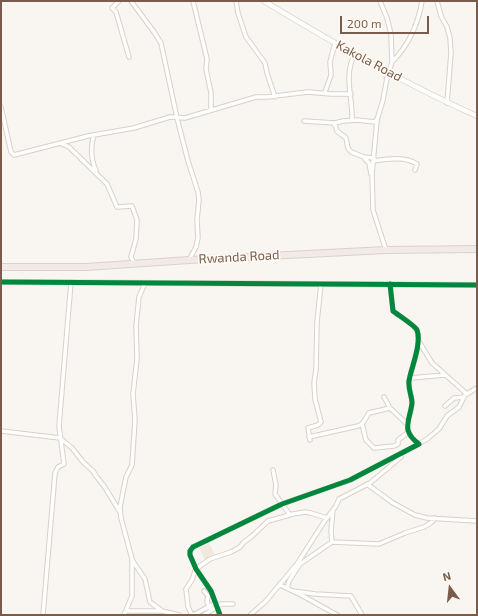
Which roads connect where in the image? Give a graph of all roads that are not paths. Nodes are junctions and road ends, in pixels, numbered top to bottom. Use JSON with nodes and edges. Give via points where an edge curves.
{"nodes":[{"id":1,"x":119,"y":1,"type":"edge"},
{"id":2,"x":131,"y":1,"type":"edge"},
{"id":3,"x":194,"y":1,"type":"edge"},
{"id":4,"x":236,"y":1,"type":"edge"},
{"id":5,"x":264,"y":1,"type":"edge"},
{"id":6,"x":380,"y":1,"type":"edge"},
{"id":7,"x":422,"y":1,"type":"edge"},
{"id":8,"x":437,"y":1,"type":"edge"},
{"id":9,"x":335,"y":43,"type":"junction"},
{"id":10,"x":355,"y":54,"type":"junction"},
{"id":11,"x":129,"y":57,"type":"dead end"},
{"id":12,"x":392,"y":62,"type":"junction"},
{"id":13,"x":389,"y":72,"type":"junction"},
{"id":14,"x":325,"y":92,"type":"junction"},
{"id":15,"x":351,"y":94,"type":"junction"},
{"id":16,"x":275,"y":96,"type":"junction"},
{"id":17,"x":447,"y":103,"type":"junction"},
{"id":18,"x":1,"y":107,"type":"edge"},
{"id":19,"x":211,"y":110,"type":"junction"},
{"id":20,"x":176,"y":116,"type":"junction"},
{"id":21,"x":477,"y":116,"type":"edge"},
{"id":22,"x":378,"y":118,"type":"junction"},
{"id":23,"x":352,"y":120,"type":"junction"},
{"id":24,"x":304,"y":121,"type":"dead end"},
{"id":25,"x":333,"y":123,"type":"junction"},
{"id":26,"x":94,"y":135,"type":"junction"},
{"id":27,"x":61,"y":144,"type":"junction"},
{"id":28,"x":362,"y":157,"type":"junction"},
{"id":29,"x":374,"y":160,"type":"junction"},
{"id":30,"x":415,"y":170,"type":"dead end"},
{"id":31,"x":98,"y":176,"type":"junction"},
{"id":32,"x":372,"y":176,"type":"junction"},
{"id":33,"x":477,"y":249,"type":"edge"},
{"id":34,"x":386,"y":250,"type":"junction"},
{"id":35,"x":188,"y":260,"type":"junction"},
{"id":36,"x":134,"y":263,"type":"junction"},
{"id":37,"x":1,"y":268,"type":"edge"},
{"id":38,"x":1,"y":282,"type":"edge"},
{"id":39,"x":71,"y":282,"type":"junction"},
{"id":40,"x":145,"y":283,"type":"junction"},
{"id":41,"x":321,"y":284,"type":"junction"},
{"id":42,"x":390,"y":284,"type":"junction"},
{"id":43,"x":477,"y":285,"type":"edge"},
{"id":44,"x":418,"y":340,"type":"junction"},
{"id":45,"x":445,"y":374,"type":"junction"},
{"id":46,"x":410,"y":378,"type":"junction"},
{"id":47,"x":477,"y":388,"type":"edge"},
{"id":48,"x":465,"y":395,"type":"junction"},
{"id":49,"x":384,"y":397,"type":"dead end"},
{"id":50,"x":445,"y":406,"type":"dead end"},
{"id":51,"x":390,"y":408,"type":"junction"},
{"id":52,"x":362,"y":424,"type":"junction"},
{"id":53,"x":407,"y":424,"type":"junction"},
{"id":54,"x":1,"y":431,"type":"edge"},
{"id":55,"x":408,"y":432,"type":"junction"},
{"id":56,"x":60,"y":438,"type":"junction"},
{"id":57,"x":418,"y":444,"type":"junction"},
{"id":58,"x":273,"y":470,"type":"dead end"},
{"id":59,"x":367,"y":484,"type":"junction"},
{"id":60,"x":282,"y":504,"type":"junction"},
{"id":61,"x":333,"y":510,"type":"junction"},
{"id":62,"x":120,"y":513,"type":"junction"},
{"id":63,"x":290,"y":515,"type":"junction"},
{"id":64,"x":327,"y":518,"type":"junction"},
{"id":65,"x":436,"y":518,"type":"junction"},
{"id":66,"x":477,"y":521,"type":"edge"},
{"id":67,"x":332,"y":542,"type":"junction"},
{"id":68,"x":132,"y":559,"type":"junction"},
{"id":69,"x":196,"y":569,"type":"junction"},
{"id":70,"x":280,"y":585,"type":"junction"},
{"id":71,"x":287,"y":588,"type":"junction"},
{"id":72,"x":293,"y":591,"type":"junction"},
{"id":73,"x":204,"y":592,"type":"dead end"},
{"id":74,"x":217,"y":604,"type":"junction"},
{"id":75,"x":233,"y":604,"type":"dead end"},
{"id":76,"x":210,"y":608,"type":"junction"},
{"id":77,"x":162,"y":611,"type":"junction"},
{"id":78,"x":125,"y":613,"type":"edge"},
{"id":79,"x":43,"y":615,"type":"edge"},
{"id":80,"x":179,"y":615,"type":"edge"},
{"id":81,"x":193,"y":615,"type":"edge"},
{"id":82,"x":204,"y":615,"type":"edge"},
{"id":83,"x":220,"y":615,"type":"edge"},
{"id":84,"x":250,"y":615,"type":"edge"},
{"id":85,"x":337,"y":615,"type":"edge"},
{"id":86,"x":362,"y":615,"type":"edge"}],
"edges":[{"from":1,"to":11,"type":"street","via":[[112,7],[116,12]]},
{"from":2,"to":20,"type":"street","via":[[161,43]]},
{"from":3,"to":19,"type":"street","via":[[207,58]]},
{"from":4,"to":16,"type":"street","via":[[246,37],[265,63]]},
{"from":5,"to":9,"type":"street","name":"Kakola Road"},
{"from":6,"to":12,"type":"street","via":[[391,34]]},
{"from":7,"to":12,"type":"street","via":[[411,38]]},
{"from":8,"to":17,"type":"street","via":[[450,38]]},
{"from":9,"to":10,"type":"street","name":"Kakola Road"},
{"from":9,"to":14,"type":"street","via":[[330,62],[331,75]]},
{"from":10,"to":13,"type":"street","name":"Kakola Road"},
{"from":10,"to":15,"type":"street","via":[[349,71]]},
{"from":12,"to":13,"type":"street"},
{"from":13,"to":17,"type":"street","name":"Kakola Road"},
{"from":13,"to":22,"type":"street"},
{"from":14,"to":15,"type":"street"},
{"from":14,"to":16,"type":"street"},
{"from":15,"to":23,"type":"street"},
{"from":16,"to":19,"type":"street","via":[[256,97]]},
{"from":17,"to":21,"type":"street","name":"Kakola Road"},
{"from":18,"to":27,"type":"street","via":[[12,154]]},
{"from":19,"to":20,"type":"street","via":[[185,118]]},
{"from":20,"to":26,"type":"street","via":[[134,128]]},
{"from":20,"to":35,"type":"street","via":[[199,200],[197,243]]},
{"from":22,"to":23,"type":"street","via":[[375,122]]},
{"from":22,"to":29,"type":"street"},
{"from":23,"to":25,"type":"street"},
{"from":24,"to":25,"type":"street"},
{"from":25,"to":28,"type":"street","via":[[346,138],[349,150]]},
{"from":26,"to":27,"type":"street"},
{"from":26,"to":31,"type":"street","via":[[92,155]]},
{"from":27,"to":31,"type":"street","via":[[69,147]]},
{"from":28,"to":29,"type":"street"},
{"from":28,"to":32,"type":"street","via":[[369,163]]},
{"from":29,"to":30,"type":"street","via":[[413,161],[417,164]]},
{"from":29,"to":32,"type":"street"},
{"from":31,"to":36,"type":"street","via":[[109,187],[117,207],[131,206],[137,219],[136,239],[131,257]]},
{"from":32,"to":34,"type":"street","via":[[373,210]]},
{"from":33,"to":34,"type":"highway","name":"Rwanda Road"},
{"from":34,"to":35,"type":"highway","name":"Rwanda Road"},
{"from":35,"to":36,"type":"highway","name":"Rwanda Road"},
{"from":36,"to":37,"type":"highway","name":"Rwanda Road","via":[[86,267]]},
{"from":38,"to":39,"type":"street"},
{"from":39,"to":40,"type":"street"},
{"from":39,"to":56,"type":"street","via":[[59,412]]},
{"from":40,"to":41,"type":"street"},
{"from":40,"to":62,"type":"street","via":[[139,297],[136,326],[132,465],[126,477]]},
{"from":41,"to":42,"type":"street"},
{"from":41,"to":52,"type":"street","via":[[314,383],[321,422],[308,428],[310,438]]},
{"from":42,"to":43,"type":"street"},
{"from":42,"to":44,"type":"street","via":[[393,311],[416,328]]},
{"from":44,"to":45,"type":"street","via":[[432,363]]},
{"from":44,"to":46,"type":"street"},
{"from":45,"to":46,"type":"street"},
{"from":45,"to":48,"type":"street"},
{"from":46,"to":53,"type":"street","via":[[412,404]]},
{"from":47,"to":48,"type":"street"},
{"from":48,"to":50,"type":"street","via":[[454,398]]},
{"from":48,"to":57,"type":"street","via":[[460,408],[447,416],[439,429]]},
{"from":49,"to":51,"type":"street"},
{"from":51,"to":52,"type":"street","via":[[369,413]]},
{"from":51,"to":53,"type":"street"},
{"from":52,"to":55,"type":"street","via":[[366,440],[374,448],[394,446]]},
{"from":53,"to":55,"type":"street"},
{"from":54,"to":56,"type":"street"},
{"from":55,"to":57,"type":"street"},
{"from":56,"to":62,"type":"street","via":[[72,448],[104,486]]},
{"from":56,"to":79,"type":"street","via":[[64,464],[58,467],[55,474]]},
{"from":57,"to":59,"type":"street"},
{"from":57,"to":60,"type":"street","via":[[350,480]]},
{"from":58,"to":60,"type":"street","via":[[275,494]]},
{"from":59,"to":61,"type":"street","via":[[342,496]]},
{"from":59,"to":65,"type":"street","via":[[415,515]]},
{"from":60,"to":63,"type":"street"},
{"from":60,"to":69,"type":"street","via":[[193,547],[190,555]]},
{"from":61,"to":64,"type":"street"},
{"from":61,"to":67,"type":"street"},
{"from":62,"to":68,"type":"street"},
{"from":63,"to":64,"type":"street","via":[[311,513]]},
{"from":63,"to":69,"type":"street","via":[[267,521],[240,547],[208,560]]},
{"from":64,"to":70,"type":"street"},
{"from":65,"to":66,"type":"street"},
{"from":65,"to":67,"type":"street","via":[[424,527],[379,544]]},
{"from":67,"to":71,"type":"street","via":[[300,564]]},
{"from":68,"to":77,"type":"street","via":[[144,579],[149,601]]},
{"from":68,"to":78,"type":"street","via":[[132,596]]},
{"from":69,"to":74,"type":"street"},
{"from":69,"to":81,"type":"street","via":[[186,588],[188,607]]},
{"from":70,"to":71,"type":"street"},
{"from":70,"to":84,"type":"street"},
{"from":71,"to":72,"type":"street"},
{"from":72,"to":85,"type":"street"},
{"from":72,"to":86,"type":"street","via":[[351,596]]},
{"from":73,"to":76,"type":"street","via":[[208,596],[206,602]]},
{"from":74,"to":75,"type":"street"},
{"from":74,"to":76,"type":"street"},
{"from":74,"to":83,"type":"street"},
{"from":76,"to":81,"type":"street"},
{"from":76,"to":82,"type":"street"},
{"from":77,"to":78,"type":"street"},
{"from":77,"to":80,"type":"street"}]}
